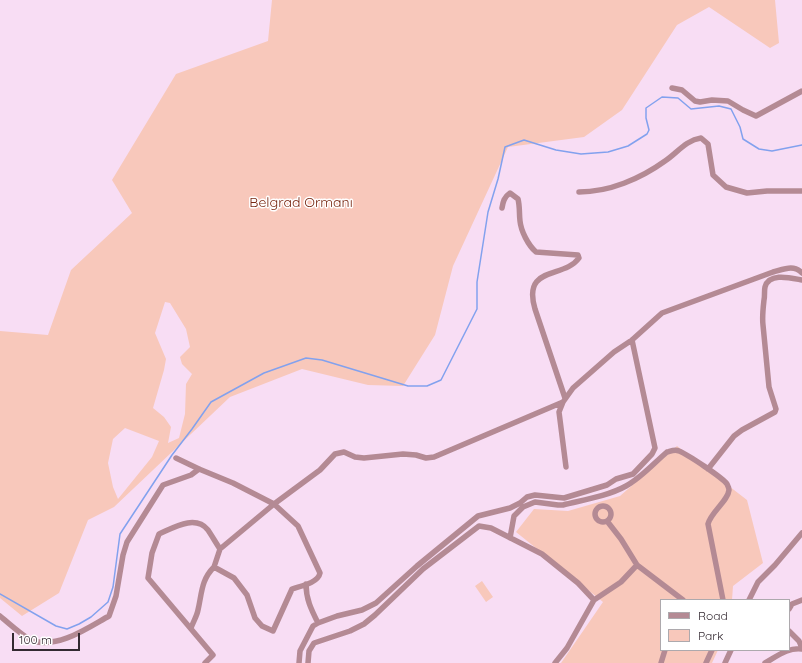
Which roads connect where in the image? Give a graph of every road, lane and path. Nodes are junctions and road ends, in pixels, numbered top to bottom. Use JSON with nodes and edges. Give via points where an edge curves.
{"nodes":[{"id":1,"x":672,"y":88,"type":"dead end"},
{"id":2,"x":802,"y":91,"type":"edge"},
{"id":3,"x":802,"y":191,"type":"edge"},
{"id":4,"x":579,"y":192,"type":"dead end"},
{"id":5,"x":502,"y":208,"type":"dead end"},
{"id":6,"x":802,"y":273,"type":"edge"},
{"id":7,"x":802,"y":280,"type":"edge"},
{"id":8,"x":632,"y":340,"type":"junction"},
{"id":9,"x":564,"y":400,"type":"junction"},
{"id":10,"x":176,"y":458,"type":"dead end"},
{"id":11,"x":566,"y":467,"type":"dead end"},
{"id":12,"x":199,"y":469,"type":"junction"},
{"id":13,"x":708,"y":469,"type":"junction"},
{"id":14,"x":593,"y":498,"type":"junction"},
{"id":15,"x":274,"y":504,"type":"junction"},
{"id":16,"x":597,"y":508,"type":"junction"},
{"id":17,"x":607,"y":521,"type":"junction"},
{"id":18,"x":802,"y":533,"type":"edge"},
{"id":19,"x":510,"y":538,"type":"junction"},
{"id":20,"x":220,"y":549,"type":"junction"},
{"id":21,"x":637,"y":565,"type":"junction"},
{"id":22,"x":214,"y":567,"type":"junction"},
{"id":23,"x":306,"y":584,"type":"junction"},
{"id":24,"x":682,"y":599,"type":"edge"},
{"id":25,"x":723,"y":599,"type":"edge"},
{"id":26,"x":750,"y":599,"type":"edge"},
{"id":27,"x":594,"y":600,"type":"junction"},
{"id":28,"x":802,"y":600,"type":"edge"},
{"id":29,"x":790,"y":607,"type":"edge"},
{"id":30,"x":0,"y":616,"type":"edge"},
{"id":31,"x":318,"y":623,"type":"junction"},
{"id":32,"x":191,"y":628,"type":"junction"},
{"id":33,"x":790,"y":632,"type":"edge"},
{"id":34,"x":802,"y":649,"type":"edge"},
{"id":35,"x":665,"y":651,"type":"edge"},
{"id":36,"x":712,"y":651,"type":"edge"},
{"id":37,"x":731,"y":651,"type":"edge"},
{"id":38,"x":789,"y":651,"type":"edge"},
{"id":39,"x":790,"y":651,"type":"edge"},
{"id":40,"x":205,"y":663,"type":"edge"},
{"id":41,"x":299,"y":663,"type":"edge"},
{"id":42,"x":308,"y":663,"type":"edge"},
{"id":43,"x":555,"y":663,"type":"edge"},
{"id":44,"x":662,"y":663,"type":"edge"},
{"id":45,"x":706,"y":663,"type":"edge"},
{"id":46,"x":725,"y":663,"type":"edge"},
{"id":47,"x":765,"y":663,"type":"edge"}],
"edges":[{"from":1,"to":2,"type":"street","via":[[682,90],[695,101],[728,101],[756,116]]},
{"from":3,"to":4,"type":"street","via":[[747,193],[726,187],[714,175],[708,144],[701,138],[692,139],[649,172],[631,180],[594,192]]},
{"from":5,"to":9,"type":"street","via":[[506,195],[510,193],[518,199],[523,231],[536,252],[578,255],[580,258],[573,264],[539,279],[532,294]]},
{"from":6,"to":8,"type":"street","via":[[794,268],[773,272],[670,309],[655,318]]},
{"from":7,"to":13,"type":"street","via":[[781,277],[770,280],[766,286],[762,318],[769,387],[775,412],[734,436]]},
{"from":8,"to":9,"type":"street","via":[[614,352],[573,388]]},
{"from":8,"to":31,"type":"street","via":[[655,448],[633,474],[564,498],[535,495],[510,508],[478,516],[376,604]]},
{"from":9,"to":11,"type":"street","via":[[559,412]]},
{"from":9,"to":15,"type":"street","via":[[430,458],[407,454],[359,458],[338,452],[320,470]]},
{"from":10,"to":12,"type":"street"},
{"from":12,"to":15,"type":"street"},
{"from":12,"to":30,"type":"street","via":[[164,485],[127,542],[116,596],[108,616],[72,636],[50,642],[32,641]]},
{"from":13,"to":14,"type":"street","via":[[680,451],[673,450],[667,452],[627,486]]},
{"from":13,"to":25,"type":"street","via":[[729,488],[728,495],[708,524]]},
{"from":14,"to":16,"type":"street"},
{"from":14,"to":19,"type":"street","via":[[558,505],[535,502],[529,504],[514,516]]},
{"from":15,"to":20,"type":"street"},
{"from":15,"to":23,"type":"street","via":[[298,526],[320,573],[315,581]]},
{"from":16,"to":17,"type":"street","via":[[597,520]]},
{"from":16,"to":17,"type":"street","via":[[605,506],[609,509],[611,514]]},
{"from":17,"to":21,"type":"street"},
{"from":18,"to":26,"type":"street","via":[[776,565],[758,582]]},
{"from":19,"to":27,"type":"street","via":[[551,560]]},
{"from":19,"to":42,"type":"street","via":[[491,528],[479,526],[474,529],[422,569],[364,624],[314,643],[309,651]]},
{"from":20,"to":22,"type":"street"},
{"from":20,"to":32,"type":"street","via":[[207,529],[200,523],[189,522],[159,534],[152,553],[148,578]]},
{"from":21,"to":24,"type":"street"},
{"from":21,"to":27,"type":"street","via":[[621,582]]},
{"from":22,"to":23,"type":"street","via":[[234,578],[247,596],[255,618],[262,626],[273,631],[292,589]]},
{"from":22,"to":32,"type":"street","via":[[207,574],[202,586],[198,612]]},
{"from":23,"to":31,"type":"street","via":[[308,604]]},
{"from":27,"to":43,"type":"street","via":[[567,648]]},
{"from":28,"to":29,"type":"street"},
{"from":31,"to":41,"type":"street","via":[[313,626],[300,651]]},
{"from":32,"to":40,"type":"street","via":[[214,655]]},
{"from":33,"to":34,"type":"street","via":[[799,641]]},
{"from":34,"to":39,"type":"street"},
{"from":35,"to":44,"type":"street"},
{"from":36,"to":45,"type":"street"},
{"from":37,"to":46,"type":"street"},
{"from":38,"to":47,"type":"street"}]}
